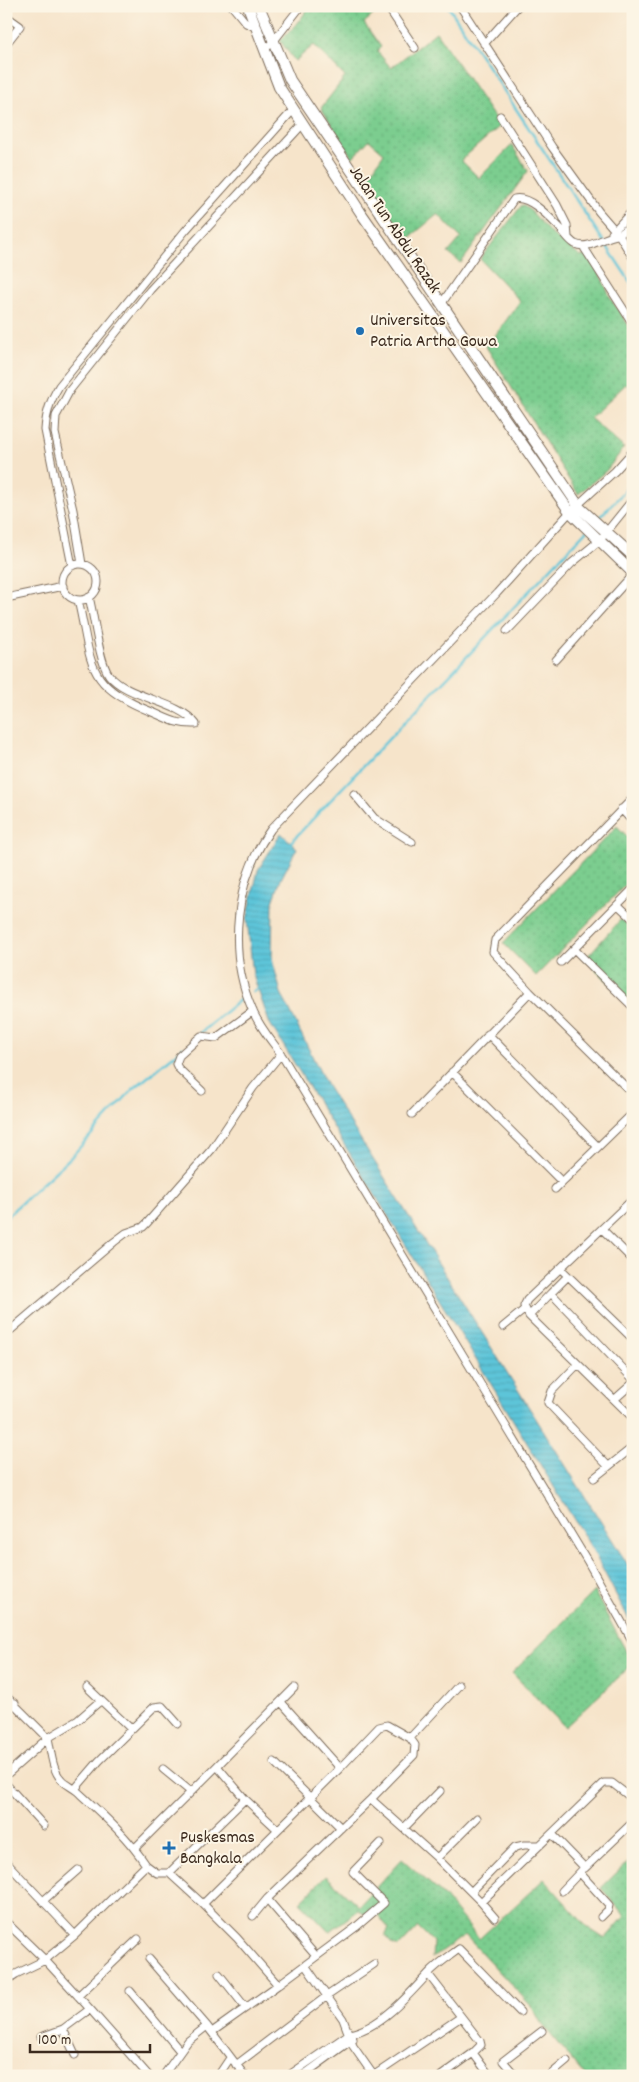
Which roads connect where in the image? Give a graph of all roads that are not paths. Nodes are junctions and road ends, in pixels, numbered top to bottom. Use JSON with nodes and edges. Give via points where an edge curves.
{"nodes":[{"id":1,"x":232,"y":6,"type":"edge"},
{"id":2,"x":248,"y":6,"type":"edge"},
{"id":3,"x":259,"y":6,"type":"edge"},
{"id":4,"x":301,"y":6,"type":"edge"},
{"id":5,"x":387,"y":6,"type":"edge"},
{"id":6,"x":460,"y":6,"type":"edge"},
{"id":7,"x":518,"y":6,"type":"edge"},
{"id":8,"x":6,"y":16,"type":"edge"},
{"id":9,"x":267,"y":25,"type":"junction"},
{"id":10,"x":256,"y":28,"type":"junction"},
{"id":11,"x":273,"y":42,"type":"junction"},
{"id":12,"x":6,"y":44,"type":"edge"},
{"id":13,"x":484,"y":44,"type":"junction"},
{"id":14,"x":415,"y":48,"type":"dead end"},
{"id":15,"x":264,"y":50,"type":"junction"},
{"id":16,"x":294,"y":109,"type":"junction"},
{"id":17,"x":500,"y":116,"type":"dead end"},
{"id":18,"x":303,"y":124,"type":"junction"},
{"id":19,"x":633,"y":210,"type":"edge"},
{"id":20,"x":633,"y":224,"type":"edge"},
{"id":21,"x":611,"y":234,"type":"junction"},
{"id":22,"x":619,"y":236,"type":"junction"},
{"id":23,"x":568,"y":238,"type":"junction"},
{"id":24,"x":584,"y":246,"type":"junction"},
{"id":25,"x":633,"y":258,"type":"edge"},
{"id":26,"x":442,"y":304,"type":"junction"},
{"id":27,"x":633,"y":324,"type":"edge"},
{"id":28,"x":633,"y":451,"type":"edge"},
{"id":29,"x":633,"y":499,"type":"edge"},
{"id":30,"x":575,"y":510,"type":"junction"},
{"id":31,"x":606,"y":530,"type":"junction"},
{"id":32,"x":597,"y":538,"type":"junction"},
{"id":33,"x":633,"y":556,"type":"edge"},
{"id":34,"x":82,"y":564,"type":"junction"},
{"id":35,"x":72,"y":566,"type":"junction"},
{"id":36,"x":633,"y":573,"type":"edge"},
{"id":37,"x":63,"y":586,"type":"junction"},
{"id":38,"x":89,"y":597,"type":"junction"},
{"id":39,"x":6,"y":598,"type":"edge"},
{"id":40,"x":78,"y":600,"type":"junction"},
{"id":41,"x":507,"y":632,"type":"dead end"},
{"id":42,"x":556,"y":660,"type":"dead end"},
{"id":43,"x":354,"y":794,"type":"dead end"},
{"id":44,"x":633,"y":798,"type":"edge"},
{"id":45,"x":621,"y":810,"type":"junction"},
{"id":46,"x":633,"y":822,"type":"edge"},
{"id":47,"x":412,"y":842,"type":"dead end"},
{"id":48,"x":633,"y":889,"type":"edge"},
{"id":49,"x":618,"y":905,"type":"junction"},
{"id":50,"x":633,"y":919,"type":"edge"},
{"id":51,"x":574,"y":949,"type":"junction"},
{"id":52,"x":561,"y":962,"type":"dead end"},
{"id":53,"x":530,"y":992,"type":"junction"},
{"id":54,"x":633,"y":1007,"type":"edge"},
{"id":55,"x":253,"y":1011,"type":"junction"},
{"id":56,"x":488,"y":1034,"type":"junction"},
{"id":57,"x":281,"y":1054,"type":"junction"},
{"id":58,"x":452,"y":1072,"type":"junction"},
{"id":59,"x":202,"y":1091,"type":"dead end"},
{"id":60,"x":633,"y":1094,"type":"edge"},
{"id":61,"x":633,"y":1113,"type":"edge"},
{"id":62,"x":412,"y":1114,"type":"dead end"},
{"id":63,"x":598,"y":1147,"type":"junction"},
{"id":64,"x":562,"y":1182,"type":"junction"},
{"id":65,"x":555,"y":1189,"type":"dead end"},
{"id":66,"x":633,"y":1199,"type":"edge"},
{"id":67,"x":602,"y":1229,"type":"junction"},
{"id":68,"x":633,"y":1260,"type":"edge"},
{"id":69,"x":561,"y":1269,"type":"junction"},
{"id":70,"x":568,"y":1276,"type":"junction"},
{"id":71,"x":551,"y":1293,"type":"junction"},
{"id":72,"x":527,"y":1312,"type":"junction"},
{"id":73,"x":503,"y":1327,"type":"dead end"},
{"id":74,"x":6,"y":1334,"type":"edge"},
{"id":75,"x":633,"y":1339,"type":"edge"},
{"id":76,"x":578,"y":1364,"type":"junction"},
{"id":77,"x":633,"y":1379,"type":"edge"},
{"id":78,"x":633,"y":1383,"type":"edge"},
{"id":79,"x":615,"y":1399,"type":"junction"},
{"id":80,"x":633,"y":1418,"type":"edge"},
{"id":81,"x":633,"y":1447,"type":"edge"},
{"id":82,"x":608,"y":1466,"type":"junction"},
{"id":83,"x":594,"y":1478,"type":"dead end"},
{"id":84,"x":633,"y":1642,"type":"edge"},
{"id":85,"x":459,"y":1685,"type":"dead end"},
{"id":86,"x":87,"y":1687,"type":"dead end"},
{"id":87,"x":294,"y":1688,"type":"dead end"},
{"id":88,"x":6,"y":1696,"type":"edge"},
{"id":89,"x":100,"y":1701,"type":"junction"},
{"id":90,"x":281,"y":1702,"type":"junction"},
{"id":91,"x":16,"y":1703,"type":"junction"},
{"id":92,"x":6,"y":1712,"type":"edge"},
{"id":93,"x":178,"y":1724,"type":"dead end"},
{"id":94,"x":131,"y":1729,"type":"junction"},
{"id":95,"x":48,"y":1738,"type":"junction"},
{"id":96,"x":410,"y":1738,"type":"junction"},
{"id":97,"x":274,"y":1762,"type":"dead end"},
{"id":98,"x":217,"y":1766,"type":"junction"},
{"id":99,"x":340,"y":1768,"type":"junction"},
{"id":100,"x":163,"y":1769,"type":"dead end"},
{"id":101,"x":6,"y":1775,"type":"edge"},
{"id":102,"x":6,"y":1784,"type":"edge"},
{"id":103,"x":75,"y":1789,"type":"junction"},
{"id":104,"x":191,"y":1792,"type":"junction"},
{"id":105,"x":440,"y":1792,"type":"dead end"},
{"id":106,"x":311,"y":1797,"type":"junction"},
{"id":107,"x":632,"y":1797,"type":"edge"},
{"id":108,"x":245,"y":1798,"type":"junction"},
{"id":109,"x":371,"y":1799,"type":"junction"},
{"id":110,"x":477,"y":1818,"type":"dead end"},
{"id":111,"x":633,"y":1822,"type":"edge"},
{"id":112,"x":44,"y":1826,"type":"dead end"},
{"id":113,"x":341,"y":1828,"type":"junction"},
{"id":114,"x":404,"y":1828,"type":"junction"},
{"id":115,"x":277,"y":1829,"type":"junction"},
{"id":116,"x":552,"y":1834,"type":"junction"},
{"id":117,"x":381,"y":1843,"type":"dead end"},
{"id":118,"x":540,"y":1845,"type":"junction"},
{"id":119,"x":134,"y":1848,"type":"junction"},
{"id":120,"x":437,"y":1858,"type":"junction"},
{"id":121,"x":6,"y":1862,"type":"edge"},
{"id":122,"x":146,"y":1865,"type":"junction"},
{"id":123,"x":78,"y":1870,"type":"dead end"},
{"id":124,"x":582,"y":1870,"type":"junction"},
{"id":125,"x":169,"y":1873,"type":"junction"},
{"id":126,"x":471,"y":1892,"type":"junction"},
{"id":127,"x":562,"y":1892,"type":"dead end"},
{"id":128,"x":267,"y":1899,"type":"junction"},
{"id":129,"x":43,"y":1901,"type":"junction"},
{"id":130,"x":481,"y":1902,"type":"junction"},
{"id":131,"x":203,"y":1904,"type":"junction"},
{"id":132,"x":253,"y":1916,"type":"dead end"},
{"id":133,"x":601,"y":1917,"type":"dead end"},
{"id":134,"x":496,"y":1918,"type":"dead end"},
{"id":135,"x":6,"y":1922,"type":"edge"},
{"id":136,"x":75,"y":1935,"type":"junction"},
{"id":137,"x":138,"y":1939,"type":"dead end"},
{"id":138,"x":316,"y":1956,"type":"junction"},
{"id":139,"x":149,"y":1959,"type":"dead end"},
{"id":140,"x":45,"y":1960,"type":"junction"},
{"id":141,"x":374,"y":1964,"type":"dead end"},
{"id":142,"x":305,"y":1965,"type":"junction"},
{"id":143,"x":219,"y":1974,"type":"dead end"},
{"id":144,"x":428,"y":1974,"type":"junction"},
{"id":145,"x":6,"y":1982,"type":"edge"},
{"id":146,"x":278,"y":1985,"type":"junction"},
{"id":147,"x":130,"y":1991,"type":"dead end"},
{"id":148,"x":78,"y":1996,"type":"junction"},
{"id":149,"x":327,"y":1996,"type":"junction"},
{"id":150,"x":246,"y":2008,"type":"junction"},
{"id":151,"x":90,"y":2009,"type":"junction"},
{"id":152,"x":520,"y":2012,"type":"dead end"},
{"id":153,"x":461,"y":2017,"type":"junction"},
{"id":154,"x":63,"y":2029,"type":"junction"},
{"id":155,"x":209,"y":2029,"type":"junction"},
{"id":156,"x":542,"y":2031,"type":"dead end"},
{"id":157,"x":357,"y":2033,"type":"junction"},
{"id":158,"x":348,"y":2034,"type":"junction"},
{"id":159,"x":41,"y":2037,"type":"dead end"},
{"id":160,"x":351,"y":2042,"type":"junction"},
{"id":161,"x":180,"y":2051,"type":"junction"},
{"id":162,"x":473,"y":2053,"type":"junction"},
{"id":163,"x":75,"y":2055,"type":"dead end"},
{"id":164,"x":230,"y":2058,"type":"junction"},
{"id":165,"x":567,"y":2061,"type":"dead end"},
{"id":166,"x":236,"y":2065,"type":"junction"},
{"id":167,"x":149,"y":2076,"type":"edge"},
{"id":168,"x":163,"y":2076,"type":"edge"},
{"id":169,"x":218,"y":2076,"type":"edge"},
{"id":170,"x":245,"y":2076,"type":"edge"},
{"id":171,"x":288,"y":2076,"type":"edge"},
{"id":172,"x":302,"y":2076,"type":"edge"},
{"id":173,"x":373,"y":2076,"type":"edge"},
{"id":174,"x":441,"y":2076,"type":"edge"},
{"id":175,"x":490,"y":2076,"type":"edge"},
{"id":176,"x":516,"y":2076,"type":"edge"},
{"id":177,"x":549,"y":2076,"type":"edge"}],
"edges":[{"from":1,"to":10,"type":"street","via":[[246,23]]},
{"from":2,"to":10,"type":"main road","name":"Jalan Tun Abdul Razak"},
{"from":3,"to":9,"type":"main road","name":"Jalan Tun Abdul Razak"},
{"from":4,"to":11,"type":"street"},
{"from":5,"to":14,"type":"street"},
{"from":6,"to":13,"type":"street"},
{"from":7,"to":13,"type":"street"},
{"from":8,"to":12,"type":"street","via":[[20,26]]},
{"from":9,"to":10,"type":"street"},
{"from":9,"to":11,"type":"main road","name":"Jalan Tun Abdul Razak"},
{"from":10,"to":15,"type":"main road","name":"Jalan Tun Abdul Razak"},
{"from":11,"to":15,"type":"street"},
{"from":11,"to":26,"type":"main road","name":"Jalan Tun Abdul Razak","via":[[290,80]]},
{"from":13,"to":21,"type":"street"},
{"from":15,"to":16,"type":"main road","name":"Jalan Tun Abdul Razak","via":[[278,87]]},
{"from":16,"to":18,"type":"main road","name":"Jalan Tun Abdul Razak"},
{"from":16,"to":35,"type":"street","via":[[185,231],[59,386],[49,404],[45,430]]},
{"from":17,"to":23,"type":"street","via":[[560,212]]},
{"from":18,"to":30,"type":"main road","name":"Jalan Tun Abdul Razak","via":[[361,213]]},
{"from":18,"to":34,"type":"street","via":[[150,290],[60,406],[55,433]]},
{"from":19,"to":21,"type":"street"},
{"from":20,"to":22,"type":"street"},
{"from":21,"to":22,"type":"street"},
{"from":21,"to":24,"type":"street"},
{"from":22,"to":25,"type":"street"},
{"from":23,"to":24,"type":"street"},
{"from":23,"to":26,"type":"street","via":[[527,200],[514,199]]},
{"from":24,"to":27,"type":"street"},
{"from":26,"to":30,"type":"main road","name":"Jalan Tun Abdul Razak"},
{"from":28,"to":30,"type":"street"},
{"from":29,"to":31,"type":"street"},
{"from":30,"to":31,"type":"main road"},
{"from":30,"to":32,"type":"main road","name":"Jalan Tun Abdul Razak"},
{"from":30,"to":55,"type":"street","via":[[264,839],[245,880],[239,917],[242,979]]},
{"from":31,"to":32,"type":"street"},
{"from":31,"to":33,"type":"main road"},
{"from":32,"to":36,"type":"main road","name":"Jalan Tun Abdul Razak"},
{"from":32,"to":41,"type":"street"},
{"from":34,"to":35,"type":"street"},
{"from":34,"to":38,"type":"street","via":[[92,569],[97,578],[96,589]]},
{"from":35,"to":37,"type":"street","via":[[63,577]]},
{"from":36,"to":42,"type":"street"},
{"from":37,"to":39,"type":"street"},
{"from":37,"to":40,"type":"street","via":[[67,594]]},
{"from":38,"to":40,"type":"street"},
{"from":38,"to":40,"type":"street","via":[[104,665],[110,676],[145,697],[189,715],[196,724],[181,725],[124,700],[99,679],[90,660]]},
{"from":43,"to":47,"type":"street","via":[[374,818]]},
{"from":44,"to":45,"type":"street"},
{"from":45,"to":46,"type":"street"},
{"from":45,"to":53,"type":"street","via":[[495,940],[493,952]]},
{"from":48,"to":49,"type":"street"},
{"from":49,"to":50,"type":"street"},
{"from":49,"to":51,"type":"street"},
{"from":51,"to":52,"type":"street"},
{"from":51,"to":54,"type":"street"},
{"from":53,"to":56,"type":"street"},
{"from":53,"to":60,"type":"street"},
{"from":55,"to":57,"type":"street"},
{"from":55,"to":59,"type":"street","via":[[216,1038],[201,1036],[179,1056],[178,1068]]},
{"from":56,"to":58,"type":"street"},
{"from":56,"to":63,"type":"street"},
{"from":57,"to":74,"type":"street","via":[[212,1148],[147,1223],[114,1242]]},
{"from":57,"to":84,"type":"street"},
{"from":58,"to":62,"type":"street"},
{"from":58,"to":64,"type":"street"},
{"from":61,"to":63,"type":"street"},
{"from":63,"to":64,"type":"street"},
{"from":64,"to":65,"type":"street"},
{"from":66,"to":67,"type":"street"},
{"from":67,"to":68,"type":"street"},
{"from":67,"to":69,"type":"street"},
{"from":69,"to":70,"type":"street"},
{"from":69,"to":72,"type":"street","via":[[525,1303]]},
{"from":70,"to":71,"type":"street"},
{"from":70,"to":75,"type":"street"},
{"from":71,"to":72,"type":"street"},
{"from":71,"to":77,"type":"street"},
{"from":72,"to":73,"type":"street"},
{"from":72,"to":76,"type":"street"},
{"from":76,"to":79,"type":"street"},
{"from":76,"to":82,"type":"street","via":[[552,1391],[548,1406]]},
{"from":78,"to":79,"type":"street"},
{"from":79,"to":80,"type":"street"},
{"from":81,"to":82,"type":"street"},
{"from":82,"to":83,"type":"street"},
{"from":85,"to":96,"type":"street"},
{"from":86,"to":89,"type":"street"},
{"from":87,"to":90,"type":"street"},
{"from":88,"to":91,"type":"street"},
{"from":89,"to":94,"type":"street"},
{"from":89,"to":95,"type":"street","via":[[78,1720]]},
{"from":90,"to":98,"type":"street"},
{"from":90,"to":99,"type":"street"},
{"from":91,"to":92,"type":"street"},
{"from":91,"to":95,"type":"street"},
{"from":93,"to":94,"type":"street","via":[[166,1710],[157,1706]]},
{"from":94,"to":103,"type":"street"},
{"from":95,"to":101,"type":"street"},
{"from":95,"to":103,"type":"street","via":[[60,1779]]},
{"from":96,"to":99,"type":"street","via":[[388,1725],[382,1725]]},
{"from":96,"to":109,"type":"street","via":[[415,1745],[414,1755]]},
{"from":97,"to":106,"type":"street"},
{"from":98,"to":104,"type":"street"},
{"from":98,"to":108,"type":"street"},
{"from":99,"to":106,"type":"street"},
{"from":100,"to":104,"type":"street"},
{"from":102,"to":112,"type":"street"},
{"from":103,"to":119,"type":"street"},
{"from":104,"to":119,"type":"street"},
{"from":105,"to":114,"type":"street"},
{"from":106,"to":113,"type":"street"},
{"from":106,"to":115,"type":"street"},
{"from":107,"to":116,"type":"street","via":[[606,1782]]},
{"from":108,"to":115,"type":"street"},
{"from":108,"to":125,"type":"street"},
{"from":109,"to":113,"type":"street"},
{"from":109,"to":114,"type":"street"},
{"from":110,"to":120,"type":"street"},
{"from":111,"to":124,"type":"street"},
{"from":113,"to":128,"type":"street"},
{"from":114,"to":120,"type":"street"},
{"from":115,"to":131,"type":"street"},
{"from":116,"to":118,"type":"street"},
{"from":116,"to":124,"type":"street"},
{"from":117,"to":138,"type":"street","via":[[353,1872],[384,1903]]},
{"from":118,"to":126,"type":"street","via":[[515,1847]]},
{"from":118,"to":130,"type":"street"},
{"from":119,"to":122,"type":"street"},
{"from":120,"to":126,"type":"street"},
{"from":121,"to":129,"type":"street"},
{"from":122,"to":125,"type":"street","via":[[156,1873]]},
{"from":122,"to":136,"type":"street"},
{"from":123,"to":129,"type":"street"},
{"from":124,"to":127,"type":"street"},
{"from":124,"to":133,"type":"street","via":[[609,1905]]},
{"from":125,"to":131,"type":"street"},
{"from":126,"to":130,"type":"street"},
{"from":128,"to":132,"type":"street"},
{"from":128,"to":138,"type":"street"},
{"from":129,"to":136,"type":"street"},
{"from":130,"to":134,"type":"street"},
{"from":131,"to":146,"type":"street"},
{"from":135,"to":140,"type":"street"},
{"from":136,"to":140,"type":"street"},
{"from":137,"to":148,"type":"street"},
{"from":138,"to":142,"type":"street"},
{"from":139,"to":155,"type":"street"},
{"from":140,"to":145,"type":"street"},
{"from":140,"to":148,"type":"street"},
{"from":141,"to":149,"type":"street"},
{"from":142,"to":146,"type":"street"},
{"from":142,"to":149,"type":"street"},
{"from":143,"to":150,"type":"street"},
{"from":144,"to":152,"type":"street","via":[[458,1949]]},
{"from":144,"to":153,"type":"street"},
{"from":144,"to":157,"type":"street","via":[[404,2000]]},
{"from":146,"to":150,"type":"street"},
{"from":147,"to":161,"type":"street"},
{"from":148,"to":151,"type":"street"},
{"from":149,"to":158,"type":"street","via":[[343,2019]]},
{"from":149,"to":166,"type":"street"},
{"from":150,"to":155,"type":"street"},
{"from":151,"to":154,"type":"street"},
{"from":151,"to":167,"type":"street"},
{"from":153,"to":162,"type":"street","via":[[480,2041],[479,2048]]},
{"from":153,"to":173,"type":"street"},
{"from":154,"to":159,"type":"street"},
{"from":154,"to":163,"type":"street"},
{"from":155,"to":161,"type":"street","via":[[192,2036]]},
{"from":155,"to":164,"type":"street"},
{"from":156,"to":176,"type":"street","via":[[503,2061]]},
{"from":157,"to":158,"type":"street"},
{"from":157,"to":160,"type":"street"},
{"from":158,"to":160,"type":"street"},
{"from":158,"to":171,"type":"street"},
{"from":160,"to":172,"type":"street"},
{"from":160,"to":173,"type":"street"},
{"from":161,"to":168,"type":"street"},
{"from":162,"to":174,"type":"street"},
{"from":162,"to":175,"type":"street"},
{"from":164,"to":166,"type":"street"},
{"from":164,"to":169,"type":"street"},
{"from":165,"to":177,"type":"street"},
{"from":166,"to":170,"type":"street"}]}
